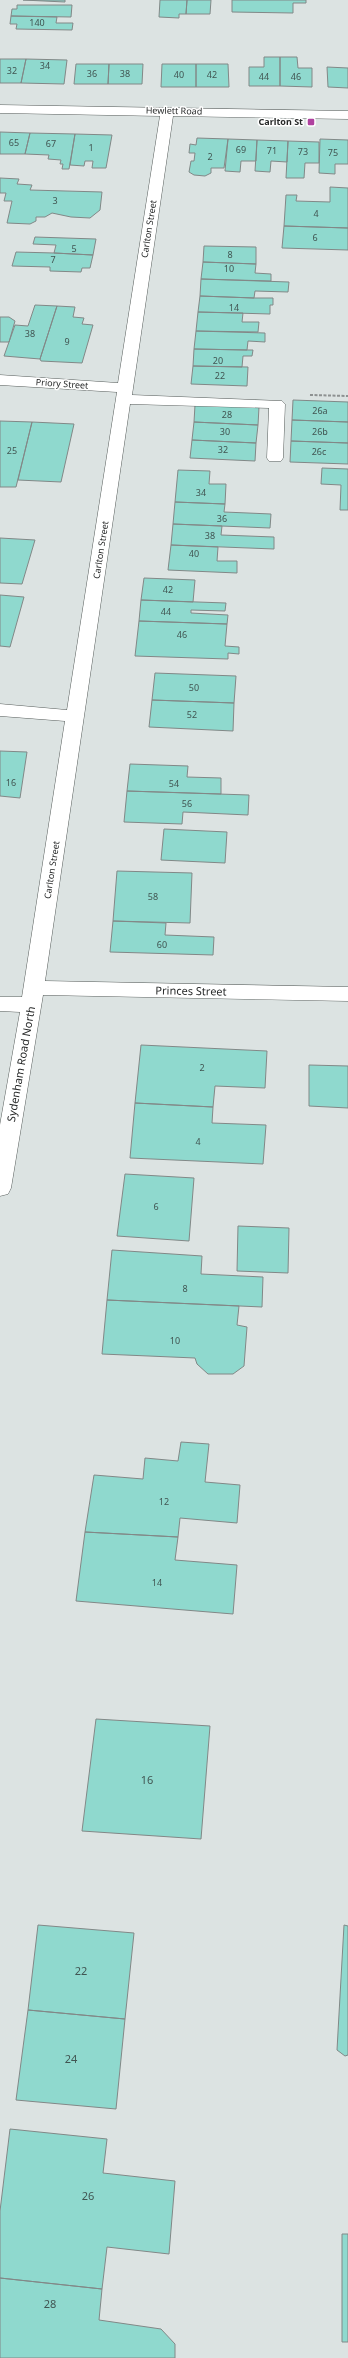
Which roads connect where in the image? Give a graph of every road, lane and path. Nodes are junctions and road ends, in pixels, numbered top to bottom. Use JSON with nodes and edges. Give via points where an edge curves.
{"nodes":[{"id":1,"x":0,"y":109,"type":"edge"},
{"id":2,"x":167,"y":111,"type":"junction"},
{"id":3,"x":348,"y":115,"type":"edge"},
{"id":4,"x":0,"y":380,"type":"edge"},
{"id":5,"x":124,"y":394,"type":"junction"},
{"id":6,"x":275,"y":458,"type":"dead end"},
{"id":7,"x":0,"y":710,"type":"edge"},
{"id":8,"x":76,"y":716,"type":"junction"},
{"id":9,"x":348,"y":994,"type":"edge"},
{"id":10,"x":33,"y":996,"type":"junction"},
{"id":11,"x":0,"y":1004,"type":"edge"},
{"id":12,"x":0,"y":1188,"type":"edge"}],
"edges":[{"from":1,"to":2,"type":"street","name":"Hewlett Road"},
{"from":2,"to":3,"type":"street","name":"Hewlett Road"},
{"from":2,"to":5,"type":"street","name":"Carlton Street"},
{"from":4,"to":5,"type":"street","name":"Priory Street"},
{"from":5,"to":6,"type":"street","name":"Priory Street","via":[[277,404]]},
{"from":5,"to":8,"type":"street","name":"Carlton Street"},
{"from":7,"to":8,"type":"street"},
{"from":8,"to":10,"type":"street","name":"Carlton Street"},
{"from":9,"to":10,"type":"street","name":"Princes Street"},
{"from":10,"to":11,"type":"street","name":"Princes Street"},
{"from":10,"to":12,"type":"street","name":"Sydenham Road North"}]}
